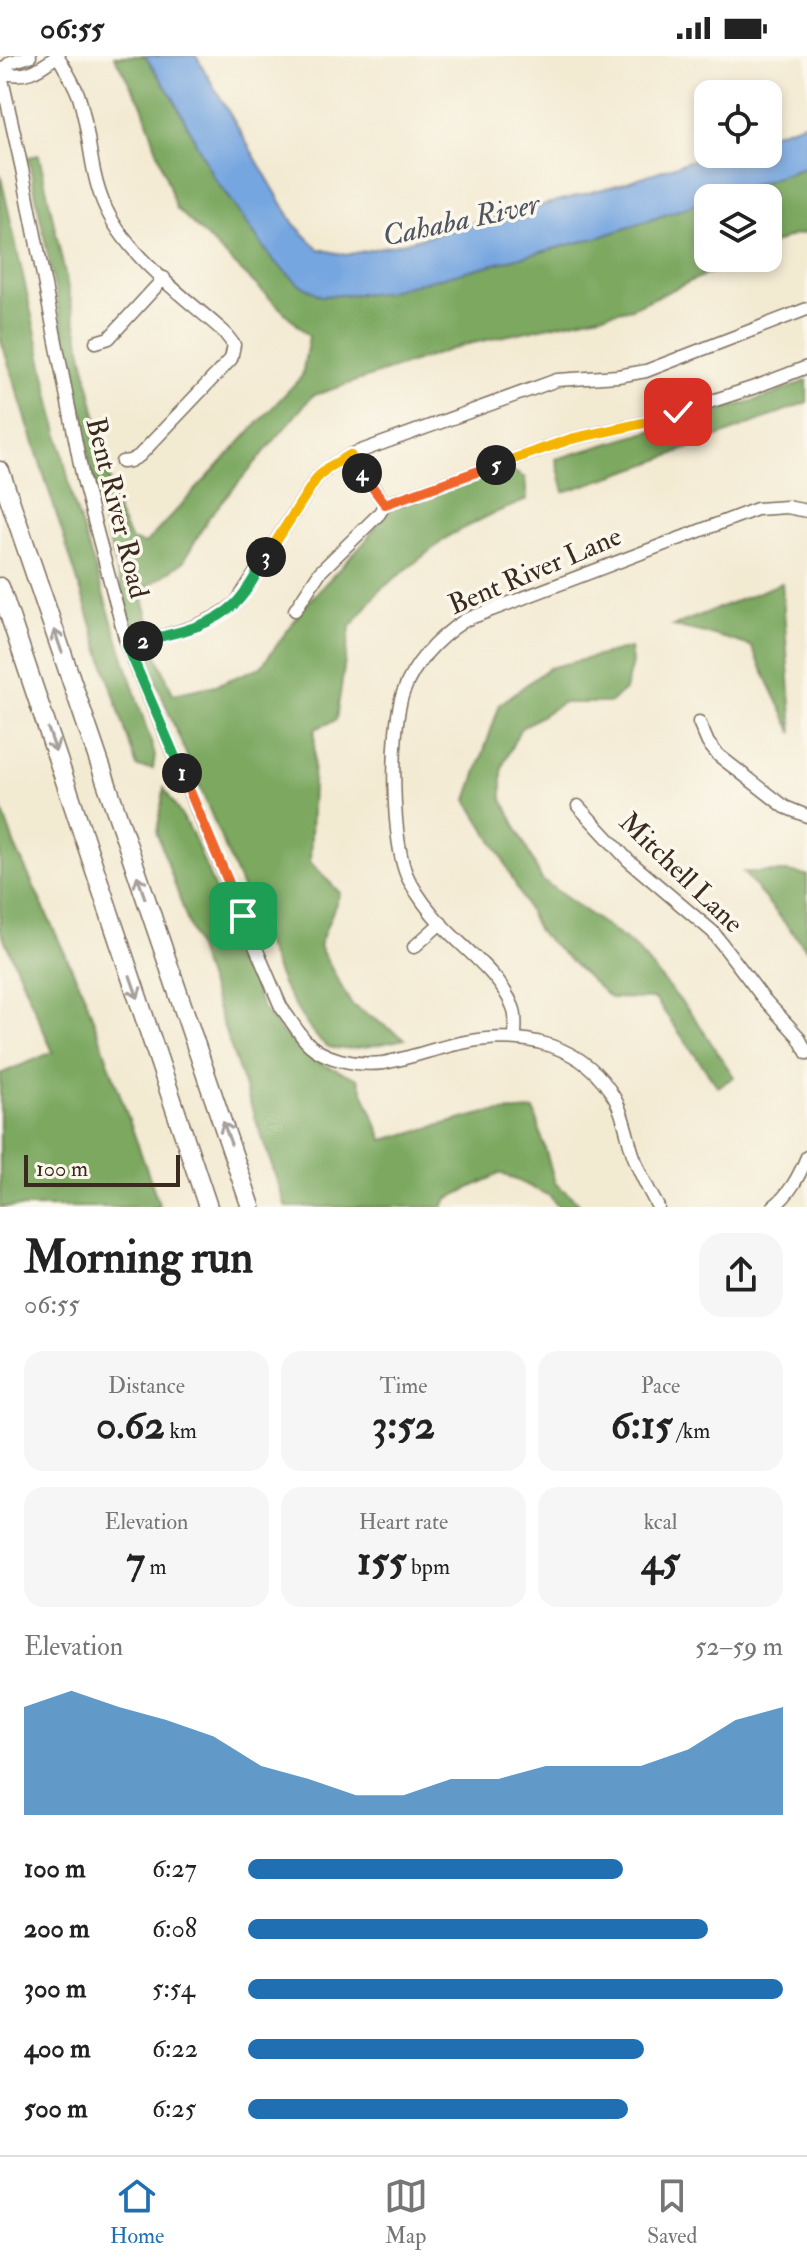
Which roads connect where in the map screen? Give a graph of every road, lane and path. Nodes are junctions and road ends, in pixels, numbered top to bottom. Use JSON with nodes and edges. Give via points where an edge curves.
{"nodes":[{"id":1,"x":30,"y":56,"type":"edge"},
{"id":2,"x":57,"y":56,"type":"edge"},
{"id":3,"x":0,"y":71,"type":"edge"},
{"id":4,"x":164,"y":278,"type":"junction"},
{"id":5,"x":807,"y":309,"type":"edge"},
{"id":6,"x":96,"y":342,"type":"dead end"},
{"id":7,"x":807,"y":367,"type":"edge"},
{"id":8,"x":350,"y":455,"type":"junction"},
{"id":9,"x":122,"y":462,"type":"dead end"},
{"id":10,"x":0,"y":471,"type":"edge"},
{"id":11,"x":385,"y":504,"type":"junction"},
{"id":12,"x":807,"y":511,"type":"edge"},
{"id":13,"x":0,"y":587,"type":"edge"},
{"id":14,"x":295,"y":610,"type":"dead end"},
{"id":15,"x":127,"y":645,"type":"junction"},
{"id":16,"x":699,"y":722,"type":"dead end"},
{"id":17,"x":578,"y":806,"type":"dead end"},
{"id":18,"x":807,"y":816,"type":"edge"},
{"id":19,"x":441,"y":923,"type":"junction"},
{"id":20,"x":414,"y":947,"type":"dead end"},
{"id":21,"x":515,"y":1037,"type":"junction"},
{"id":22,"x":807,"y":1053,"type":"edge"},
{"id":23,"x":807,"y":1157,"type":"edge"},
{"id":24,"x":208,"y":1207,"type":"edge"},
{"id":25,"x":251,"y":1207,"type":"edge"},
{"id":26,"x":658,"y":1207,"type":"edge"},
{"id":27,"x":773,"y":1207,"type":"edge"}],
"edges":[{"from":1,"to":3,"type":"street"},
{"from":2,"to":3,"type":"street","via":[[38,70],[16,76]]},
{"from":2,"to":4,"type":"street","via":[[79,97],[112,221],[137,255]]},
{"from":3,"to":15,"type":"street","name":"Bent River Road","via":[[83,479]]},
{"from":4,"to":6,"type":"street","via":[[109,338]]},
{"from":4,"to":9,"type":"street","via":[[224,332],[234,345],[231,359],[139,456]]},
{"from":5,"to":8,"type":"street","via":[[646,371],[557,380]]},
{"from":7,"to":11,"type":"street","via":[[648,422],[571,439]]},
{"from":8,"to":11,"type":"street"},
{"from":8,"to":15,"type":"street","via":[[327,468],[310,487],[236,603],[208,622]]},
{"from":25,"to":10,"type":"highway","one_way":true},
{"from":11,"to":14,"type":"street","via":[[320,572]]},
{"from":12,"to":19,"type":"street","name":"Bent River Lane","via":[[757,509],[465,620],[425,655],[399,710],[397,842],[407,877]]},
{"from":13,"to":24,"type":"highway","one_way":true},
{"from":15,"to":21,"type":"street","name":"Bent River Road","via":[[281,1007],[306,1042],[332,1057],[372,1064],[469,1041]]},
{"from":16,"to":18,"type":"street","via":[[718,755],[785,807]]},
{"from":17,"to":22,"type":"street","name":"Mitchell Lane","via":[[628,860],[713,932]]},
{"from":19,"to":20,"type":"street"},
{"from":19,"to":21,"type":"street","name":"Bent River Lane","via":[[505,993],[515,1013]]},
{"from":21,"to":26,"type":"street","name":"Bent River Road","via":[[569,1053],[599,1076],[615,1098]]},
{"from":23,"to":27,"type":"street","via":[[798,1179]]}]}
